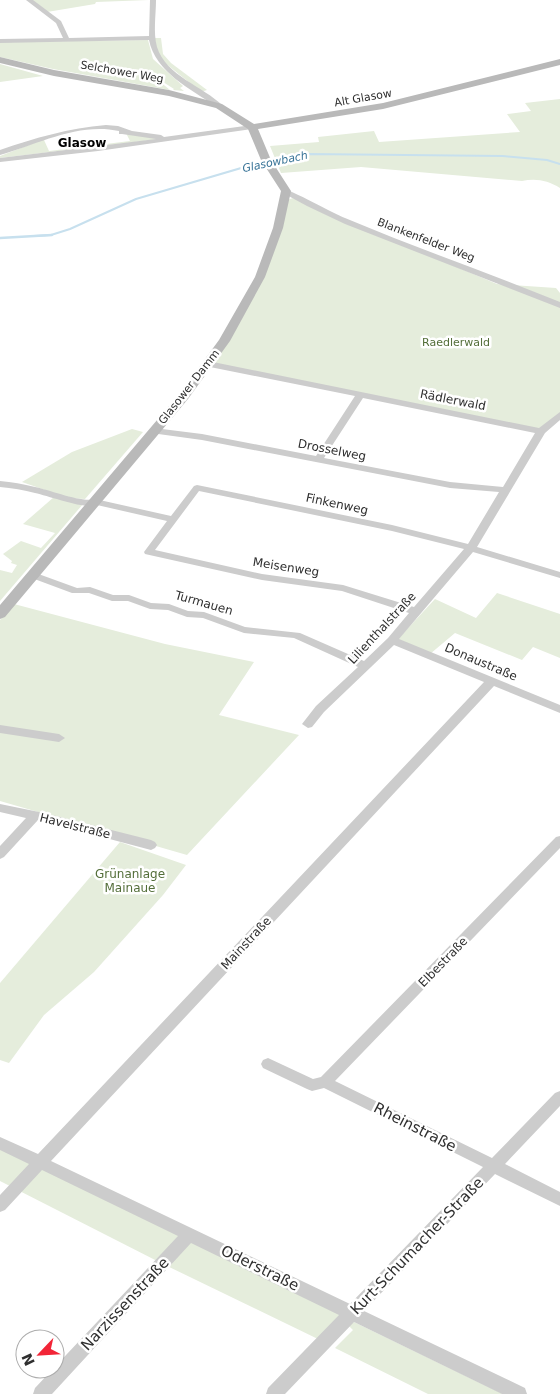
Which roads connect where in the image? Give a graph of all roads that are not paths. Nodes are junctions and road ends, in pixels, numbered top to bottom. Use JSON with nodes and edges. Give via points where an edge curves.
{"nodes":[{"id":1,"x":29,"y":0,"type":"edge"},
{"id":2,"x":153,"y":0,"type":"edge"},
{"id":3,"x":152,"y":38,"type":"junction"},
{"id":4,"x":67,"y":40,"type":"junction"},
{"id":5,"x":0,"y":42,"type":"edge"},
{"id":6,"x":0,"y":60,"type":"edge"},
{"id":7,"x":560,"y":62,"type":"edge"},
{"id":8,"x":200,"y":93,"type":"junction"},
{"id":9,"x":189,"y":98,"type":"junction"},
{"id":10,"x":219,"y":106,"type":"junction"},
{"id":11,"x":237,"y":116,"type":"junction"},
{"id":12,"x":252,"y":127,"type":"junction"},
{"id":13,"x":230,"y":130,"type":"junction"},
{"id":14,"x":166,"y":139,"type":"junction"},
{"id":15,"x":0,"y":153,"type":"edge"},
{"id":16,"x":0,"y":160,"type":"edge"},
{"id":17,"x":286,"y":191,"type":"junction"},
{"id":18,"x":560,"y":305,"type":"edge"},
{"id":19,"x":208,"y":364,"type":"junction"},
{"id":20,"x":361,"y":394,"type":"junction"},
{"id":21,"x":560,"y":415,"type":"edge"},
{"id":22,"x":154,"y":431,"type":"junction"},
{"id":23,"x":541,"y":431,"type":"junction"},
{"id":24,"x":318,"y":460,"type":"junction"},
{"id":25,"x":0,"y":484,"type":"edge"},
{"id":26,"x":505,"y":490,"type":"junction"},
{"id":27,"x":94,"y":503,"type":"junction"},
{"id":28,"x":172,"y":519,"type":"junction"},
{"id":29,"x":472,"y":548,"type":"junction"},
{"id":30,"x":33,"y":575,"type":"junction"},
{"id":31,"x":560,"y":575,"type":"edge"},
{"id":32,"x":417,"y":612,"type":"junction"},
{"id":33,"x":0,"y":614,"type":"edge"},
{"id":34,"x":392,"y":640,"type":"junction"},
{"id":35,"x":366,"y":666,"type":"junction"},
{"id":36,"x":492,"y":681,"type":"junction"},
{"id":37,"x":560,"y":709,"type":"edge"},
{"id":38,"x":308,"y":724,"type":"dead end"},
{"id":39,"x":0,"y":729,"type":"edge"},
{"id":40,"x":59,"y":738,"type":"dead end"},
{"id":41,"x":0,"y":808,"type":"edge"},
{"id":42,"x":35,"y":816,"type":"junction"},
{"id":43,"x":560,"y":840,"type":"edge"},
{"id":44,"x":151,"y":845,"type":"dead end"},
{"id":45,"x":0,"y":854,"type":"edge"},
{"id":46,"x":268,"y":1064,"type":"dead end"},
{"id":47,"x":325,"y":1082,"type":"junction"},
{"id":48,"x":560,"y":1097,"type":"edge"},
{"id":49,"x":0,"y":1142,"type":"edge"},
{"id":50,"x":40,"y":1162,"type":"junction"},
{"id":51,"x":494,"y":1166,"type":"junction"},
{"id":52,"x":560,"y":1200,"type":"edge"},
{"id":53,"x":0,"y":1205,"type":"edge"},
{"id":54,"x":189,"y":1234,"type":"junction"},
{"id":55,"x":352,"y":1314,"type":"junction"},
{"id":56,"x":41,"y":1394,"type":"edge"},
{"id":57,"x":274,"y":1394,"type":"edge"},
{"id":58,"x":519,"y":1394,"type":"edge"}],
"edges":[{"from":1,"to":4,"type":"street","via":[[60,22]]},
{"from":2,"to":3,"type":"street"},
{"from":3,"to":4,"type":"street","name":"Selchower Weg"},
{"from":3,"to":8,"type":"street","via":[[158,58]]},
{"from":4,"to":5,"type":"street","name":"Selchower Weg"},
{"from":6,"to":9,"type":"street","name":"Selchower Weg"},
{"from":7,"to":12,"type":"street","name":"Alt Glasow","via":[[383,106]]},
{"from":8,"to":9,"type":"street"},
{"from":8,"to":10,"type":"street"},
{"from":9,"to":10,"type":"street","name":"Selchower Weg"},
{"from":10,"to":11,"type":"street","name":"Selchower Weg"},
{"from":11,"to":12,"type":"street","name":"Selchower Weg"},
{"from":11,"to":13,"type":"street","via":[[237,123]]},
{"from":12,"to":13,"type":"street","name":"Alt Glasow"},
{"from":12,"to":17,"type":"street","via":[[267,162]]},
{"from":13,"to":14,"type":"street","name":"Alt Glasow"},
{"from":14,"to":15,"type":"street","name":"Alt Glasow","via":[[129,132],[120,127],[73,129]]},
{"from":14,"to":16,"type":"street","name":"Alt Glasow"},
{"from":17,"to":18,"type":"street","name":"Blankenfelder Weg","via":[[376,233]]},
{"from":17,"to":19,"type":"street","name":"Glasower Damm","via":[[278,228],[260,277]]},
{"from":19,"to":20,"type":"street","name":"Rädlerwald"},
{"from":19,"to":22,"type":"street","name":"Glasower Damm"},
{"from":20,"to":23,"type":"street","name":"Rädlerwald"},
{"from":20,"to":24,"type":"street"},
{"from":21,"to":23,"type":"street","name":"Lilienthalstraße"},
{"from":22,"to":24,"type":"street","name":"Drosselweg","via":[[202,436]]},
{"from":22,"to":27,"type":"street","name":"Glasower Damm"},
{"from":23,"to":26,"type":"street","name":"Lilienthalstraße"},
{"from":24,"to":26,"type":"street","name":"Drosselweg","via":[[450,485]]},
{"from":25,"to":27,"type":"street"},
{"from":26,"to":29,"type":"street","name":"Lilienthalstraße"},
{"from":27,"to":28,"type":"street"},
{"from":27,"to":30,"type":"street","name":"Glasower Damm"},
{"from":28,"to":29,"type":"street","name":"Finkenweg","via":[[197,488]]},
{"from":28,"to":32,"type":"street","name":"Meisenweg","via":[[149,552],[262,577],[343,588]]},
{"from":29,"to":31,"type":"street","name":"Finkenweg"},
{"from":29,"to":32,"type":"street","name":"Lilienthalstraße"},
{"from":30,"to":33,"type":"street","name":"Glasower Damm"},
{"from":30,"to":35,"type":"street","name":"Turmauen","via":[[76,591],[90,590],[150,606],[169,606],[244,630],[296,635]]},
{"from":32,"to":34,"type":"street","name":"Lilienthalstraße"},
{"from":34,"to":35,"type":"street","name":"Lilienthalstraße"},
{"from":34,"to":36,"type":"street","name":"Donaustraße"},
{"from":35,"to":38,"type":"street","name":"Lilienthalstraße"},
{"from":36,"to":37,"type":"street","name":"Donaustraße"},
{"from":36,"to":50,"type":"street","name":"Mainstraße"},
{"from":39,"to":40,"type":"street"},
{"from":41,"to":42,"type":"street","name":"Havelstraße"},
{"from":42,"to":44,"type":"street","name":"Havelstraße"},
{"from":42,"to":45,"type":"street"},
{"from":43,"to":47,"type":"street","name":"Elbestraße"},
{"from":46,"to":47,"type":"street","name":"Rheinstraße","via":[[312,1085]]},
{"from":47,"to":51,"type":"street","name":"Rheinstraße"},
{"from":48,"to":51,"type":"street","name":"Kurt-Schumacher-Straße"},
{"from":49,"to":50,"type":"street","name":"Oderstraße"},
{"from":50,"to":53,"type":"street","name":"Mainstraße"},
{"from":50,"to":54,"type":"street","name":"Oderstraße"},
{"from":51,"to":52,"type":"street","name":"Rheinstraße"},
{"from":51,"to":55,"type":"street","name":"Kurt-Schumacher-Straße"},
{"from":54,"to":55,"type":"street","name":"Oderstraße"},
{"from":54,"to":56,"type":"street","name":"Narzissenstraße"},
{"from":55,"to":57,"type":"street","name":"Kurt-Schumacher-Straße"},
{"from":55,"to":58,"type":"street","name":"Oderstraße"}]}
